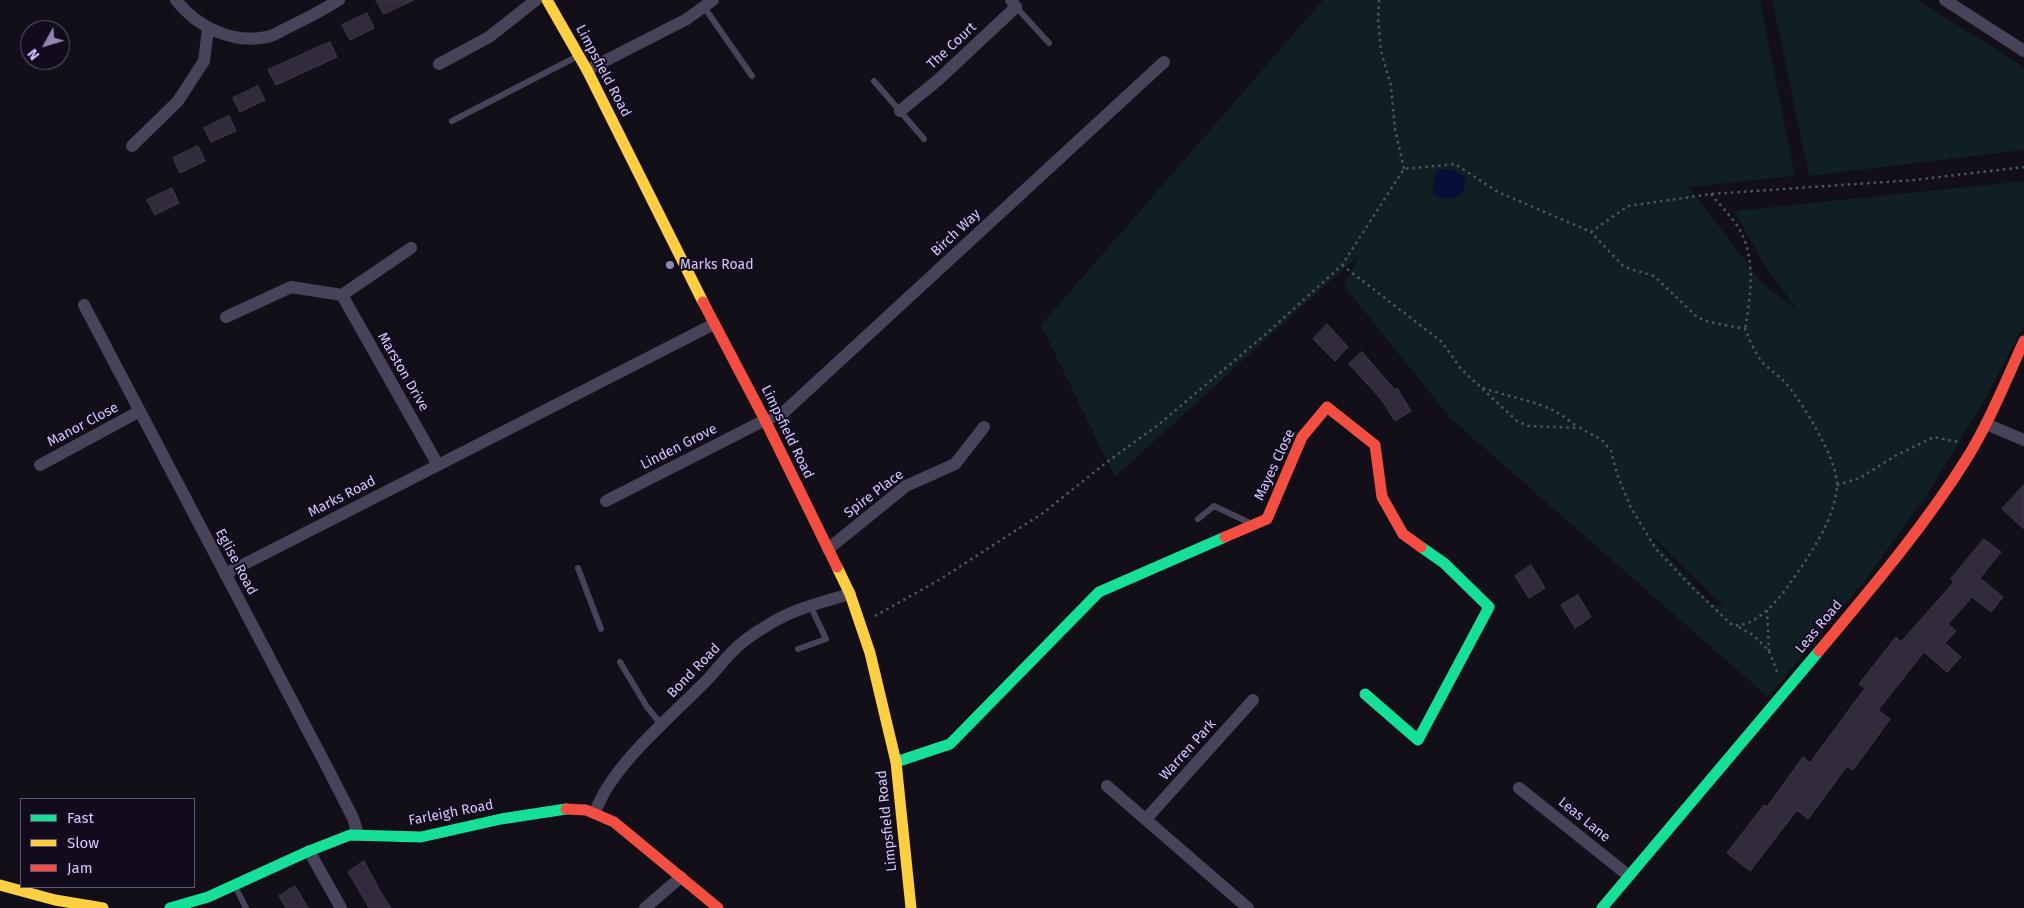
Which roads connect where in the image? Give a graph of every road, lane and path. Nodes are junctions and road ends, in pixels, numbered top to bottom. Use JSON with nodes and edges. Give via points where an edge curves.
{"nodes":[{"id":1,"x":176,"y":0,"type":"edge"},
{"id":2,"x":339,"y":0,"type":"edge"},
{"id":3,"x":536,"y":0,"type":"edge"},
{"id":4,"x":547,"y":0,"type":"edge"},
{"id":5,"x":1379,"y":0,"type":"edge"},
{"id":6,"x":1945,"y":0,"type":"edge"},
{"id":7,"x":708,"y":3,"type":"edge"},
{"id":8,"x":1013,"y":4,"type":"edge"},
{"id":9,"x":208,"y":29,"type":"junction"},
{"id":10,"x":1049,"y":43,"type":"dead end"},
{"id":11,"x":2024,"y":51,"type":"edge"},
{"id":12,"x":580,"y":55,"type":"junction"},
{"id":13,"x":1164,"y":62,"type":"dead end"},
{"id":14,"x":440,"y":64,"type":"dead end"},
{"id":15,"x":588,"y":70,"type":"junction"},
{"id":16,"x":752,"y":76,"type":"dead end"},
{"id":17,"x":874,"y":81,"type":"dead end"},
{"id":18,"x":900,"y":111,"type":"junction"},
{"id":19,"x":452,"y":121,"type":"dead end"},
{"id":20,"x":924,"y":139,"type":"dead end"},
{"id":21,"x":132,"y":146,"type":"dead end"},
{"id":22,"x":2024,"y":167,"type":"edge"},
{"id":23,"x":1404,"y":169,"type":"junction"},
{"id":24,"x":1711,"y":194,"type":"junction"},
{"id":25,"x":1591,"y":232,"type":"junction"},
{"id":26,"x":411,"y":248,"type":"dead end"},
{"id":27,"x":1342,"y":265,"type":"junction"},
{"id":28,"x":342,"y":295,"type":"junction"},
{"id":29,"x":84,"y":305,"type":"dead end"},
{"id":30,"x":226,"y":317,"type":"dead end"},
{"id":31,"x":714,"y":324,"type":"junction"},
{"id":32,"x":1745,"y":329,"type":"junction"},
{"id":33,"x":2024,"y":341,"type":"edge"},
{"id":34,"x":1481,"y":387,"type":"junction"},
{"id":35,"x":140,"y":411,"type":"junction"},
{"id":36,"x":765,"y":420,"type":"junction"},
{"id":37,"x":1986,"y":424,"type":"junction"},
{"id":38,"x":984,"y":427,"type":"dead end"},
{"id":39,"x":1580,"y":428,"type":"junction"},
{"id":40,"x":2024,"y":440,"type":"edge"},
{"id":41,"x":1974,"y":444,"type":"junction"},
{"id":42,"x":40,"y":465,"type":"dead end"},
{"id":43,"x":438,"y":465,"type":"junction"},
{"id":44,"x":1837,"y":484,"type":"junction"},
{"id":45,"x":606,"y":501,"type":"dead end"},
{"id":46,"x":1198,"y":519,"type":"dead end"},
{"id":47,"x":1254,"y":525,"type":"junction"},
{"id":48,"x":828,"y":549,"type":"junction"},
{"id":49,"x":578,"y":568,"type":"dead end"},
{"id":50,"x":225,"y":574,"type":"junction"},
{"id":51,"x":850,"y":594,"type":"junction"},
{"id":52,"x":810,"y":605,"type":"junction"},
{"id":53,"x":1768,"y":609,"type":"junction"},
{"id":54,"x":860,"y":624,"type":"junction"},
{"id":55,"x":1740,"y":627,"type":"junction"},
{"id":56,"x":601,"y":629,"type":"dead end"},
{"id":57,"x":798,"y":650,"type":"dead end"},
{"id":58,"x":1769,"y":651,"type":"junction"},
{"id":59,"x":620,"y":662,"type":"dead end"},
{"id":60,"x":1785,"y":690,"type":"junction"},
{"id":61,"x":1365,"y":694,"type":"dead end"},
{"id":62,"x":1253,"y":700,"type":"dead end"},
{"id":63,"x":661,"y":724,"type":"junction"},
{"id":64,"x":896,"y":762,"type":"junction"},
{"id":65,"x":1107,"y":786,"type":"dead end"},
{"id":66,"x":1520,"y":788,"type":"dead end"},
{"id":67,"x":594,"y":813,"type":"junction"},
{"id":68,"x":1146,"y":819,"type":"junction"},
{"id":69,"x":358,"y":834,"type":"junction"},
{"id":70,"x":309,"y":851,"type":"junction"},
{"id":71,"x":1629,"y":876,"type":"junction"},
{"id":72,"x":681,"y":877,"type":"junction"},
{"id":73,"x":234,"y":885,"type":"junction"},
{"id":74,"x":1,"y":887,"type":"edge"},
{"id":75,"x":183,"y":907,"type":"edge"},
{"id":76,"x":103,"y":908,"type":"edge"},
{"id":77,"x":170,"y":908,"type":"edge"},
{"id":78,"x":246,"y":908,"type":"edge"},
{"id":79,"x":341,"y":908,"type":"edge"},
{"id":80,"x":645,"y":908,"type":"edge"},
{"id":81,"x":718,"y":908,"type":"edge"},
{"id":82,"x":911,"y":908,"type":"edge"},
{"id":83,"x":1248,"y":908,"type":"edge"},
{"id":84,"x":1602,"y":908,"type":"edge"}],
"edges":[{"from":1,"to":9,"type":"street"},
{"from":2,"to":9,"type":"street","via":[[268,37],[238,38]]},
{"from":3,"to":14,"type":"street","via":[[489,37]]},
{"from":4,"to":12,"type":"street","name":"Limpsfield Road"},
{"from":5,"to":23,"type":"path","via":[[1381,51],[1391,86],[1395,129]]},
{"from":6,"to":11,"type":"street"},
{"from":7,"to":15,"type":"street","via":[[687,19]]},
{"from":7,"to":16,"type":"lane"},
{"from":8,"to":10,"type":"lane"},
{"from":8,"to":18,"type":"street","name":"The Court","via":[[938,80]]},
{"from":9,"to":21,"type":"street","via":[[204,61],[178,101]]},
{"from":12,"to":15,"type":"street","name":"Limpsfield Road"},
{"from":12,"to":19,"type":"lane"},
{"from":13,"to":36,"type":"street","name":"Birch Way","via":[[783,413]]},
{"from":15,"to":31,"type":"street","name":"Limpsfield Road"},
{"from":17,"to":18,"type":"lane"},
{"from":18,"to":20,"type":"lane"},
{"from":22,"to":24,"type":"path","via":[[1914,180]]},
{"from":23,"to":25,"type":"path","via":[[1455,164],[1498,192]]},
{"from":23,"to":27,"type":"path"},
{"from":24,"to":25,"type":"path","via":[[1628,206]]},
{"from":24,"to":32,"type":"path","via":[[1737,225],[1748,250],[1750,302]]},
{"from":25,"to":32,"type":"path","via":[[1624,268],[1654,276],[1697,317]]},
{"from":26,"to":28,"type":"street"},
{"from":27,"to":34,"type":"path","via":[[1442,342],[1460,368]]},
{"from":27,"to":54,"type":"path","via":[[1158,425],[1043,513],[939,580]]},
{"from":28,"to":30,"type":"street","via":[[291,287]]},
{"from":28,"to":43,"type":"street","name":"Marston Drive"},
{"from":29,"to":35,"type":"street","name":"Eglise Road"},
{"from":31,"to":36,"type":"street","name":"Limpsfield Road"},
{"from":31,"to":43,"type":"street","name":"Marks Road"},
{"from":32,"to":44,"type":"path","via":[[1762,362],[1788,385],[1813,424],[1833,464]]},
{"from":33,"to":37,"type":"street","name":"Leas Road"},
{"from":34,"to":39,"type":"path","via":[[1557,412]]},
{"from":34,"to":39,"type":"path","via":[[1517,421],[1528,426]]},
{"from":35,"to":42,"type":"street","name":"Manor Close"},
{"from":35,"to":50,"type":"street","name":"Eglise Road"},
{"from":36,"to":45,"type":"street","name":"Linden Grove"},
{"from":36,"to":48,"type":"street","name":"Limpsfield Road"},
{"from":37,"to":40,"type":"street"},
{"from":37,"to":41,"type":"street","name":"Leas Road"},
{"from":38,"to":48,"type":"street","name":"Spire Place","via":[[955,464],[906,486]]},
{"from":39,"to":55,"type":"path","via":[[1602,440],[1610,451],[1631,508],[1656,549],[1732,626]]},
{"from":41,"to":44,"type":"path","via":[[1934,437],[1860,478]]},
{"from":41,"to":60,"type":"street","name":"Leas Road","via":[[1892,564]]},
{"from":43,"to":50,"type":"street","name":"Marks Road"},
{"from":44,"to":53,"type":"path","via":[[1834,506],[1814,547],[1787,588]]},
{"from":46,"to":47,"type":"lane","via":[[1214,506]]},
{"from":47,"to":61,"type":"street","name":"Mayes Close","via":[[1266,519],[1302,437],[1327,407],[1375,444],[1382,497],[1403,534],[1444,563],[1489,607],[1418,740]]},
{"from":47,"to":64,"type":"street","name":"Mayes Close","via":[[1099,592],[950,744]]},
{"from":48,"to":51,"type":"street","name":"Limpsfield Road"},
{"from":49,"to":56,"type":"lane"},
{"from":50,"to":69,"type":"street","name":"Eglise Road","via":[[345,802]]},
{"from":51,"to":52,"type":"street","name":"Bond Road"},
{"from":51,"to":54,"type":"street","name":"Limpsfield Road"},
{"from":52,"to":57,"type":"lane","via":[[826,639]]},
{"from":52,"to":63,"type":"street","name":"Bond Road","via":[[742,642]]},
{"from":53,"to":55,"type":"path"},
{"from":53,"to":58,"type":"path"},
{"from":54,"to":64,"type":"street","name":"Limpsfield Road"},
{"from":55,"to":58,"type":"path"},
{"from":58,"to":60,"type":"path"},
{"from":59,"to":63,"type":"lane","via":[[646,707]]},
{"from":60,"to":71,"type":"street","name":"Leas Road"},
{"from":62,"to":68,"type":"street","name":"Warren Park"},
{"from":63,"to":67,"type":"street","name":"Bond Road","via":[[608,785]]},
{"from":64,"to":82,"type":"street","name":"Limpsfield Road"},
{"from":65,"to":68,"type":"street"},
{"from":66,"to":71,"type":"street","name":"Leas Lane"},
{"from":67,"to":69,"type":"street","name":"Farleigh Road","via":[[557,809],[421,837]]},
{"from":67,"to":72,"type":"street","name":"Farleigh Road","via":[[614,822]]},
{"from":68,"to":83,"type":"street"},
{"from":69,"to":70,"type":"street","name":"Farleigh Road"},
{"from":70,"to":73,"type":"street","name":"Farleigh Road"},
{"from":70,"to":79,"type":"street"},
{"from":71,"to":84,"type":"street","name":"Leas Road"},
{"from":72,"to":80,"type":"street"},
{"from":72,"to":81,"type":"street","name":"Farleigh Road"},
{"from":73,"to":75,"type":"street","name":"Farleigh Road"},
{"from":73,"to":78,"type":"lane"},
{"from":74,"to":76,"type":"street"},
{"from":75,"to":77,"type":"street","name":"Farleigh Road"}]}
